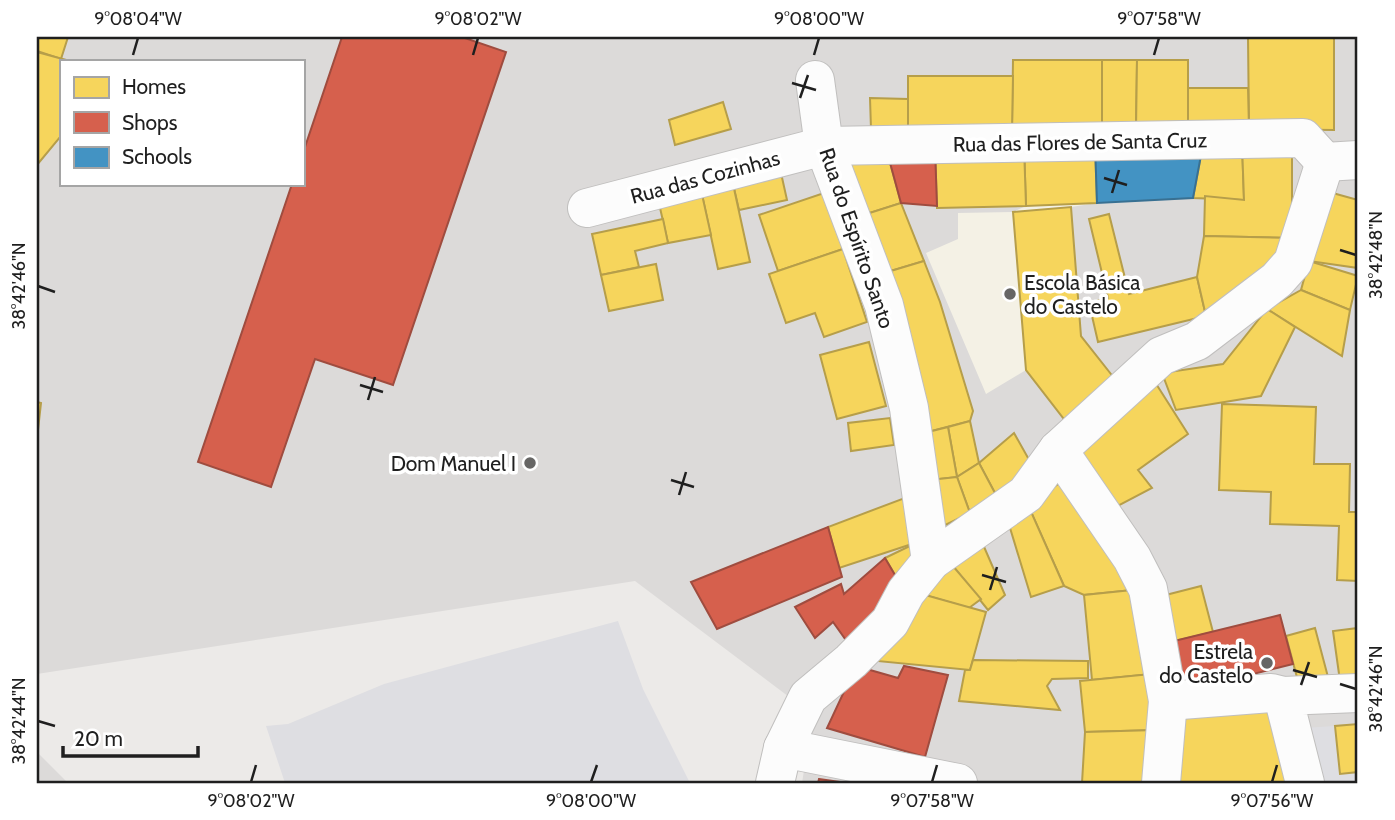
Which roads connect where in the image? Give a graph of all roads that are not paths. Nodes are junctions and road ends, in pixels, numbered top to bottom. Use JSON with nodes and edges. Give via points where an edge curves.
{"nodes":[{"id":1,"x":815,"y":80,"type":"dead end"},
{"id":2,"x":824,"y":146,"type":"junction"},
{"id":3,"x":1342,"y":161,"type":"edge"},
{"id":4,"x":587,"y":208,"type":"dead end"},
{"id":5,"x":1058,"y":450,"type":"junction"},
{"id":6,"x":930,"y":561,"type":"junction"},
{"id":7,"x":1358,"y":693,"type":"edge"},
{"id":8,"x":1283,"y":696,"type":"junction"},
{"id":9,"x":1168,"y":701,"type":"junction"},
{"id":10,"x":779,"y":766,"type":"edge"},
{"id":11,"x":958,"y":783,"type":"edge"},
{"id":12,"x":1161,"y":783,"type":"edge"},
{"id":13,"x":1305,"y":783,"type":"edge"}],
"edges":[{"from":1,"to":2,"type":"street","name":"Rua do Espírito Santo"},
{"from":2,"to":3,"type":"street","name":"Rua das Flores de Santa Cruz","via":[[1303,138]]},
{"from":2,"to":4,"type":"street","name":"Rua das Cozinhas"},
{"from":2,"to":6,"type":"street","name":"Rua do Espírito Santo","via":[[884,305],[909,408]]},
{"from":3,"to":5,"type":"street","via":[[1293,262],[1277,280],[1197,341],[1161,356]]},
{"from":5,"to":6,"type":"street","via":[[1026,494]]},
{"from":5,"to":9,"type":"street","via":[[1148,589]]},
{"from":6,"to":10,"type":"street","via":[[890,622],[808,697]]},
{"from":7,"to":8,"type":"street"},
{"from":8,"to":9,"type":"street","via":[[1271,693]]},
{"from":8,"to":13,"type":"street"},
{"from":9,"to":12,"type":"street"},
{"from":10,"to":11,"type":"street"}]}
